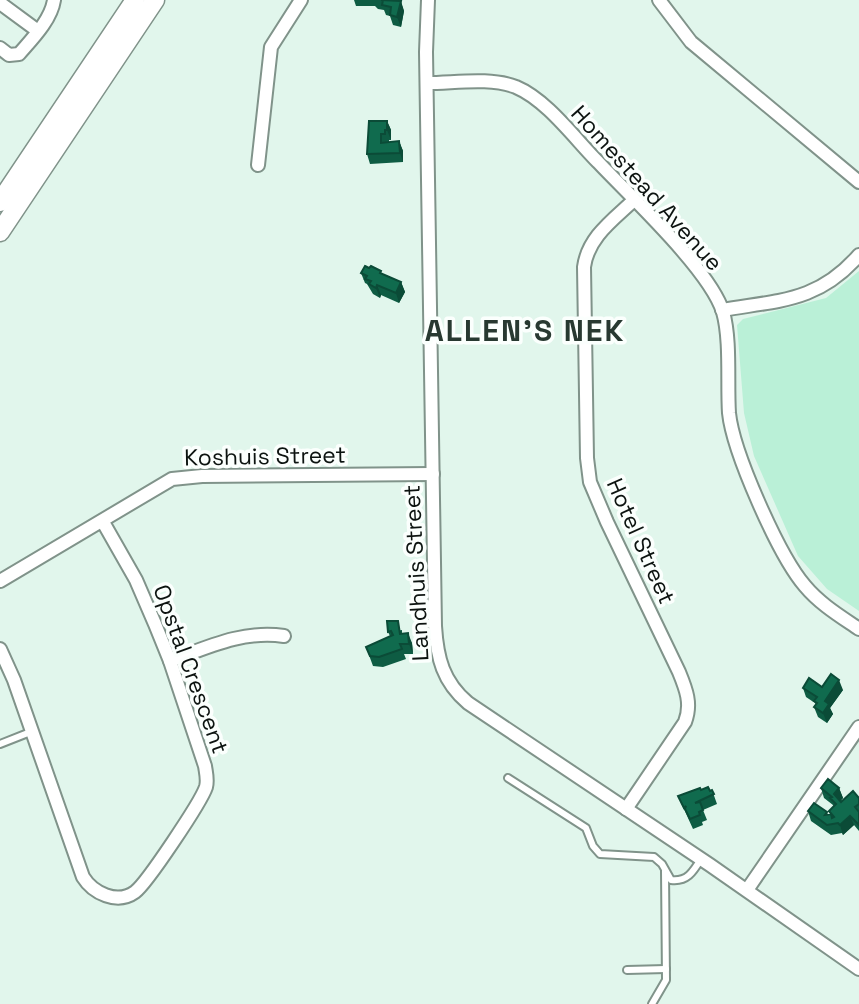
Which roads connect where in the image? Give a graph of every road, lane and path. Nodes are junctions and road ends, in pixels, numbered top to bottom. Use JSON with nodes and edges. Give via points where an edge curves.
{"nodes":[{"id":1,"x":54,"y":0,"type":"edge"},
{"id":2,"x":135,"y":0,"type":"edge"},
{"id":3,"x":155,"y":0,"type":"edge"},
{"id":4,"x":301,"y":0,"type":"edge"},
{"id":5,"x":428,"y":0,"type":"edge"},
{"id":6,"x":659,"y":0,"type":"edge"},
{"id":7,"x":0,"y":3,"type":"edge"},
{"id":8,"x":38,"y":31,"type":"junction"},
{"id":9,"x":0,"y":48,"type":"edge"},
{"id":10,"x":427,"y":83,"type":"junction"},
{"id":11,"x":258,"y":165,"type":"dead end"},
{"id":12,"x":859,"y":183,"type":"edge"},
{"id":13,"x":634,"y":200,"type":"junction"},
{"id":14,"x":0,"y":202,"type":"edge"},
{"id":15,"x":0,"y":232,"type":"edge"},
{"id":16,"x":859,"y":255,"type":"edge"},
{"id":17,"x":722,"y":310,"type":"junction"},
{"id":18,"x":433,"y":474,"type":"junction"},
{"id":19,"x":103,"y":522,"type":"junction"},
{"id":20,"x":0,"y":581,"type":"edge"},
{"id":21,"x":859,"y":629,"type":"edge"},
{"id":22,"x":284,"y":636,"type":"dead end"},
{"id":23,"x":0,"y":649,"type":"edge"},
{"id":24,"x":170,"y":661,"type":"junction"},
{"id":25,"x":859,"y":727,"type":"edge"},
{"id":26,"x":33,"y":731,"type":"junction"},
{"id":27,"x":0,"y":744,"type":"edge"},
{"id":28,"x":509,"y":778,"type":"dead end"},
{"id":29,"x":626,"y":809,"type":"junction"},
{"id":30,"x":701,"y":859,"type":"junction"},
{"id":31,"x":665,"y":869,"type":"junction"},
{"id":32,"x":747,"y":890,"type":"junction"},
{"id":33,"x":666,"y":969,"type":"junction"},
{"id":34,"x":859,"y":969,"type":"edge"},
{"id":35,"x":627,"y":970,"type":"dead end"},
{"id":36,"x":652,"y":1004,"type":"edge"}],
"edges":[{"from":1,"to":8,"type":"street"},
{"from":2,"to":14,"type":"main road"},
{"from":3,"to":15,"type":"main road"},
{"from":4,"to":11,"type":"street","via":[[271,47]]},
{"from":5,"to":10,"type":"street","name":"Landhuis Street"},
{"from":6,"to":12,"type":"street","via":[[691,42]]},
{"from":7,"to":8,"type":"street"},
{"from":8,"to":9,"type":"street","via":[[19,54],[9,55]]},
{"from":10,"to":13,"type":"street","name":"Homestead Avenue","via":[[500,83],[531,95]]},
{"from":10,"to":18,"type":"street","name":"Landhuis Street"},
{"from":13,"to":17,"type":"street","name":"Homestead Avenue","via":[[697,270]]},
{"from":13,"to":29,"type":"street","name":"Hotel Street","via":[[586,253],[587,458],[590,482],[679,672],[689,707],[685,722]]},
{"from":16,"to":17,"type":"street","via":[[836,279],[807,294]]},
{"from":17,"to":21,"type":"street","name":"Homestead Avenue","via":[[730,414],[739,453],[797,576],[816,598]]},
{"from":18,"to":19,"type":"street","name":"Koshuis Street","via":[[172,479]]},
{"from":18,"to":29,"type":"street","name":"Landhuis Street","via":[[436,649],[445,677],[468,703]]},
{"from":19,"to":20,"type":"street","name":"Koshuis Street"},
{"from":19,"to":24,"type":"street","name":"Opstal Crescent","via":[[136,580]]},
{"from":22,"to":24,"type":"street","via":[[248,634]]},
{"from":23,"to":26,"type":"street","name":"Opstal Crescent"},
{"from":24,"to":26,"type":"street","name":"Opstal Crescent","via":[[207,781],[201,799],[135,892],[124,897],[99,893],[83,877]]},
{"from":25,"to":32,"type":"street"},
{"from":26,"to":27,"type":"lane"},
{"from":28,"to":31,"type":"lane","via":[[586,828],[600,854],[654,857]]},
{"from":29,"to":30,"type":"street","name":"Landhuis Street"},
{"from":30,"to":31,"type":"lane","via":[[692,874],[676,881]]},
{"from":30,"to":32,"type":"street","name":"Landhuis Street"},
{"from":31,"to":33,"type":"lane"},
{"from":32,"to":34,"type":"street","name":"Landhuis Street"},
{"from":33,"to":35,"type":"lane"},
{"from":33,"to":36,"type":"lane","via":[[666,980]]}]}
